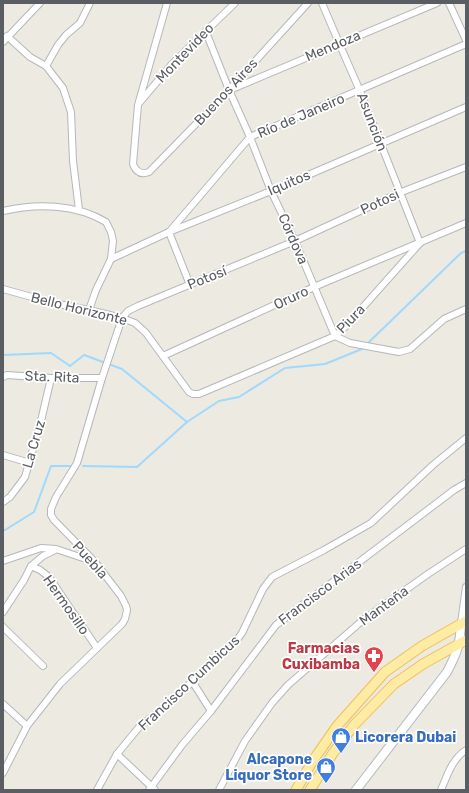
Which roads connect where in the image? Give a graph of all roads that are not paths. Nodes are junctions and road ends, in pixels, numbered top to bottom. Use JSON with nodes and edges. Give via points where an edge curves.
{"nodes":[{"id":1,"x":40,"y":3,"type":"edge"},
{"id":2,"x":90,"y":3,"type":"edge"},
{"id":3,"x":167,"y":3,"type":"edge"},
{"id":4,"x":235,"y":3,"type":"edge"},
{"id":5,"x":308,"y":3,"type":"edge"},
{"id":6,"x":322,"y":3,"type":"edge"},
{"id":7,"x":437,"y":3,"type":"edge"},
{"id":8,"x":449,"y":3,"type":"edge"},
{"id":9,"x":206,"y":32,"type":"junction"},
{"id":10,"x":7,"y":36,"type":"junction"},
{"id":11,"x":466,"y":40,"type":"edge"},
{"id":12,"x":3,"y":42,"type":"edge"},
{"id":13,"x":339,"y":43,"type":"junction"},
{"id":14,"x":466,"y":44,"type":"edge"},
{"id":15,"x":46,"y":66,"type":"junction"},
{"id":16,"x":229,"y":90,"type":"junction"},
{"id":17,"x":360,"y":91,"type":"junction"},
{"id":18,"x":138,"y":105,"type":"junction"},
{"id":19,"x":466,"y":107,"type":"edge"},
{"id":20,"x":250,"y":137,"type":"junction"},
{"id":21,"x":381,"y":143,"type":"junction"},
{"id":22,"x":466,"y":167,"type":"edge"},
{"id":23,"x":271,"y":191,"type":"junction"},
{"id":24,"x":399,"y":193,"type":"junction"},
{"id":25,"x":79,"y":210,"type":"junction"},
{"id":26,"x":3,"y":211,"type":"edge"},
{"id":27,"x":466,"y":223,"type":"edge"},
{"id":28,"x":169,"y":232,"type":"junction"},
{"id":29,"x":295,"y":241,"type":"junction"},
{"id":30,"x":420,"y":243,"type":"junction"},
{"id":31,"x":111,"y":259,"type":"junction"},
{"id":32,"x":190,"y":285,"type":"junction"},
{"id":33,"x":314,"y":287,"type":"junction"},
{"id":34,"x":3,"y":289,"type":"edge"},
{"id":35,"x":466,"y":309,"type":"edge"},
{"id":36,"x":89,"y":310,"type":"junction"},
{"id":37,"x":122,"y":318,"type":"junction"},
{"id":38,"x":335,"y":336,"type":"junction"},
{"id":39,"x":163,"y":356,"type":"junction"},
{"id":40,"x":3,"y":377,"type":"edge"},
{"id":41,"x":51,"y":378,"type":"junction"},
{"id":42,"x":102,"y":378,"type":"junction"},
{"id":43,"x":193,"y":394,"type":"joint"},
{"id":44,"x":466,"y":438,"type":"edge"},
{"id":45,"x":3,"y":455,"type":"edge"},
{"id":46,"x":30,"y":462,"type":"junction"},
{"id":47,"x":466,"y":483,"type":"edge"},
{"id":48,"x":3,"y":502,"type":"edge"},
{"id":49,"x":56,"y":549,"type":"junction"},
{"id":50,"x":466,"y":549,"type":"edge"},
{"id":51,"x":3,"y":561,"type":"edge"},
{"id":52,"x":95,"y":562,"type":"junction"},
{"id":53,"x":32,"y":566,"type":"junction"},
{"id":54,"x":466,"y":587,"type":"edge"},
{"id":55,"x":3,"y":612,"type":"edge"},
{"id":56,"x":464,"y":622,"type":"edge"},
{"id":57,"x":3,"y":628,"type":"edge"},
{"id":58,"x":463,"y":642,"type":"edge"},
{"id":59,"x":96,"y":648,"type":"junction"},
{"id":60,"x":43,"y":666,"type":"dead end"},
{"id":61,"x":192,"y":681,"type":"junction"},
{"id":62,"x":3,"y":704,"type":"edge"},
{"id":63,"x":210,"y":711,"type":"junction"},
{"id":64,"x":27,"y":726,"type":"junction"},
{"id":65,"x":466,"y":750,"type":"edge"},
{"id":66,"x":117,"y":754,"type":"junction"},
{"id":67,"x":3,"y":773,"type":"edge"},
{"id":68,"x":302,"y":779,"type":"junction"},
{"id":69,"x":312,"y":787,"type":"edge"},
{"id":70,"x":152,"y":789,"type":"edge"},
{"id":71,"x":97,"y":790,"type":"edge"},
{"id":72,"x":219,"y":790,"type":"edge"},
{"id":73,"x":296,"y":790,"type":"edge"},
{"id":74,"x":356,"y":790,"type":"edge"},
{"id":75,"x":441,"y":790,"type":"edge"}],
"edges":[{"from":1,"to":10,"type":"street"},
{"from":2,"to":15,"type":"street","via":[[80,23],[66,34]]},
{"from":3,"to":18,"type":"street"},
{"from":4,"to":9,"type":"street","name":"Montevideo"},
{"from":5,"to":16,"type":"street","name":"Buenos Aires"},
{"from":6,"to":13,"type":"street","name":"Asunción"},
{"from":7,"to":13,"type":"street","name":"Mendoza"},
{"from":8,"to":11,"type":"street"},
{"from":9,"to":16,"type":"street","name":"Córdova"},
{"from":9,"to":18,"type":"street","name":"Montevideo","via":[[172,64]]},
{"from":10,"to":12,"type":"street"},
{"from":10,"to":15,"type":"street","via":[[30,57]]},
{"from":13,"to":16,"type":"street","name":"Mendoza"},
{"from":13,"to":17,"type":"street","name":"Asunción"},
{"from":14,"to":17,"type":"street","name":"Río de Janeiro"},
{"from":15,"to":25,"type":"street","via":[[63,88],[70,112]]},
{"from":16,"to":18,"type":"street","name":"Buenos Aires","via":[[149,172],[144,174],[139,173],[133,164]]},
{"from":16,"to":20,"type":"street","name":"Córdova"},
{"from":17,"to":20,"type":"street","name":"Río de Janeiro"},
{"from":17,"to":21,"type":"street","name":"Asunción"},
{"from":19,"to":21,"type":"street","name":"Iquitos"},
{"from":20,"to":23,"type":"street","name":"Córdova"},
{"from":20,"to":28,"type":"street","name":"Río de Janeiro"},
{"from":21,"to":23,"type":"street","name":"Iquitos"},
{"from":21,"to":24,"type":"street","name":"Asunción"},
{"from":22,"to":24,"type":"street","name":"Potosi"},
{"from":23,"to":28,"type":"street","name":"Iquitos"},
{"from":23,"to":29,"type":"street","name":"Córdova"},
{"from":24,"to":29,"type":"street","name":"Potosi"},
{"from":24,"to":30,"type":"street","name":"Asunción"},
{"from":25,"to":26,"type":"street","via":[[54,206]]},
{"from":25,"to":31,"type":"street","via":[[106,222],[109,226],[113,241]]},
{"from":27,"to":30,"type":"street","name":"Piura"},
{"from":28,"to":31,"type":"street","name":"Iquitos"},
{"from":28,"to":32,"type":"street"},
{"from":29,"to":32,"type":"street","name":"Potosí"},
{"from":29,"to":33,"type":"street","name":"Córdova"},
{"from":30,"to":33,"type":"street","name":"Oruro"},
{"from":30,"to":38,"type":"street","name":"Piura"},
{"from":31,"to":36,"type":"street"},
{"from":32,"to":37,"type":"street","name":"Potosí","via":[[138,306]]},
{"from":33,"to":38,"type":"street","name":"Córdova"},
{"from":33,"to":39,"type":"street","name":"Oruro"},
{"from":34,"to":36,"type":"street","name":"Bello Horizonte"},
{"from":35,"to":38,"type":"street","via":[[444,319],[410,349],[399,352],[350,343]]},
{"from":36,"to":37,"type":"street","name":"Bello Horizonte"},
{"from":37,"to":39,"type":"street","name":"Bello Horizonte","via":[[135,323],[146,333]]},
{"from":37,"to":42,"type":"street","name":"Puebla"},
{"from":38,"to":43,"type":"street","name":"Piura","via":[[206,392]]},
{"from":39,"to":43,"type":"street","name":"Bello Horizonte"},
{"from":40,"to":41,"type":"street","name":"Sta. Rita","via":[[7,375]]},
{"from":41,"to":42,"type":"street","name":"Sta. Rita"},
{"from":41,"to":46,"type":"street","name":"La Cruz"},
{"from":42,"to":52,"type":"street","name":"Puebla","via":[[77,463],[51,509],[57,524]]},
{"from":44,"to":61,"type":"street","name":"Francisco Cumbicus","via":[[371,523],[272,577],[263,589],[242,634]]},
{"from":45,"to":46,"type":"street"},
{"from":46,"to":48,"type":"street","name":"La Cruz","via":[[19,487]]},
{"from":47,"to":63,"type":"street","name":"Francisco Arias","via":[[276,625]]},
{"from":49,"to":51,"type":"street","via":[[36,549]]},
{"from":49,"to":52,"type":"street"},
{"from":49,"to":53,"type":"street"},
{"from":50,"to":72,"type":"street","name":"Manteña","via":[[363,620],[288,685],[245,741]]},
{"from":52,"to":59,"type":"street","name":"Puebla","via":[[121,596],[127,610],[122,624]]},
{"from":53,"to":55,"type":"street"},
{"from":53,"to":59,"type":"street","name":"Hermosillo","via":[[49,577]]},
{"from":54,"to":56,"type":"street"},
{"from":56,"to":58,"type":"street"},
{"from":56,"to":68,"type":"main road","via":[[422,646],[385,672],[337,726]]},
{"from":57,"to":60,"type":"street"},
{"from":58,"to":69,"type":"main road","via":[[423,664],[394,684],[354,725]]},
{"from":58,"to":74,"type":"street","via":[[447,672]]},
{"from":59,"to":64,"type":"street","name":"Puebla","via":[[60,684]]},
{"from":61,"to":63,"type":"street"},
{"from":61,"to":66,"type":"street","name":"Francisco Cumbicus","via":[[164,708],[140,726]]},
{"from":62,"to":64,"type":"street"},
{"from":63,"to":70,"type":"street","name":"Francisco Arias","via":[[182,745]]},
{"from":64,"to":67,"type":"street","name":"Puebla"},
{"from":65,"to":75,"type":"street","via":[[456,759]]},
{"from":66,"to":70,"type":"street"},
{"from":66,"to":71,"type":"street","name":"Francisco Cumbicus"},
{"from":68,"to":69,"type":"main road"},
{"from":68,"to":73,"type":"main road"}]}
